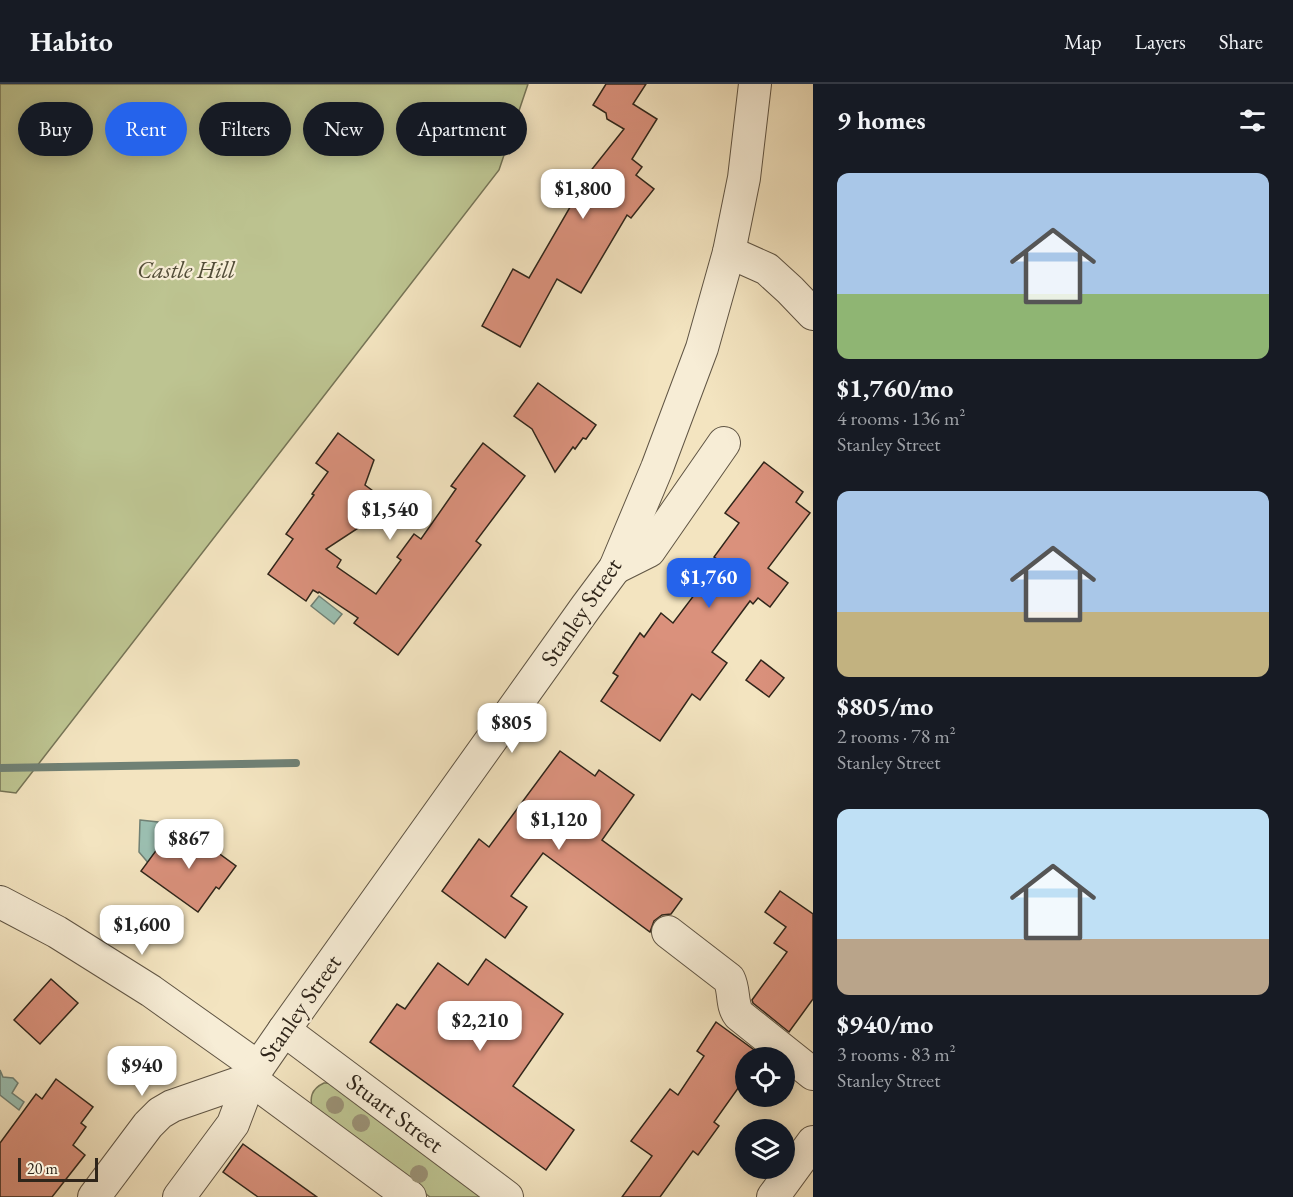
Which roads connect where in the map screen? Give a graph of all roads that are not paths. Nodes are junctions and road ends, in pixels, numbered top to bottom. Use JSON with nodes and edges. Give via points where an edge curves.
{"nodes":[{"id":1,"x":755,"y":84,"type":"edge"},
{"id":2,"x":729,"y":252,"type":"junction"},
{"id":3,"x":813,"y":314,"type":"edge"},
{"id":4,"x":724,"y":443,"type":"dead end"},
{"id":5,"x":615,"y":568,"type":"junction"},
{"id":6,"x":0,"y":903,"type":"edge"},
{"id":7,"x":668,"y":932,"type":"dead end"},
{"id":8,"x":284,"y":1030,"type":"junction"},
{"id":9,"x":254,"y":1073,"type":"junction"},
{"id":10,"x":813,"y":1074,"type":"edge"},
{"id":11,"x":813,"y":1142,"type":"edge"},
{"id":12,"x":94,"y":1197,"type":"edge"},
{"id":13,"x":179,"y":1197,"type":"edge"},
{"id":14,"x":410,"y":1197,"type":"edge"},
{"id":15,"x":507,"y":1197,"type":"edge"},
{"id":16,"x":773,"y":1197,"type":"edge"}],
"edges":[{"from":1,"to":2,"type":"street","name":"Stanley Street","via":[[744,178]]},
{"from":2,"to":3,"type":"street","via":[[766,269]]},
{"from":2,"to":5,"type":"street","name":"Stanley Street","via":[[702,348]]},
{"from":4,"to":5,"type":"street","via":[[648,551]]},
{"from":5,"to":8,"type":"street","name":"Stanley Street"},
{"from":6,"to":9,"type":"street","via":[[57,932],[141,985]]},
{"from":7,"to":10,"type":"street","via":[[729,979],[739,1015]]},
{"from":8,"to":9,"type":"street","name":"Stanley Street"},
{"from":8,"to":15,"type":"street","name":"Stuart Street"},
{"from":9,"to":12,"type":"street","name":"Stanley Street","via":[[160,1113]]},
{"from":9,"to":13,"type":"street","name":"Stanley Street","via":[[233,1124]]},
{"from":9,"to":14,"type":"street"},
{"from":11,"to":16,"type":"street"}]}
